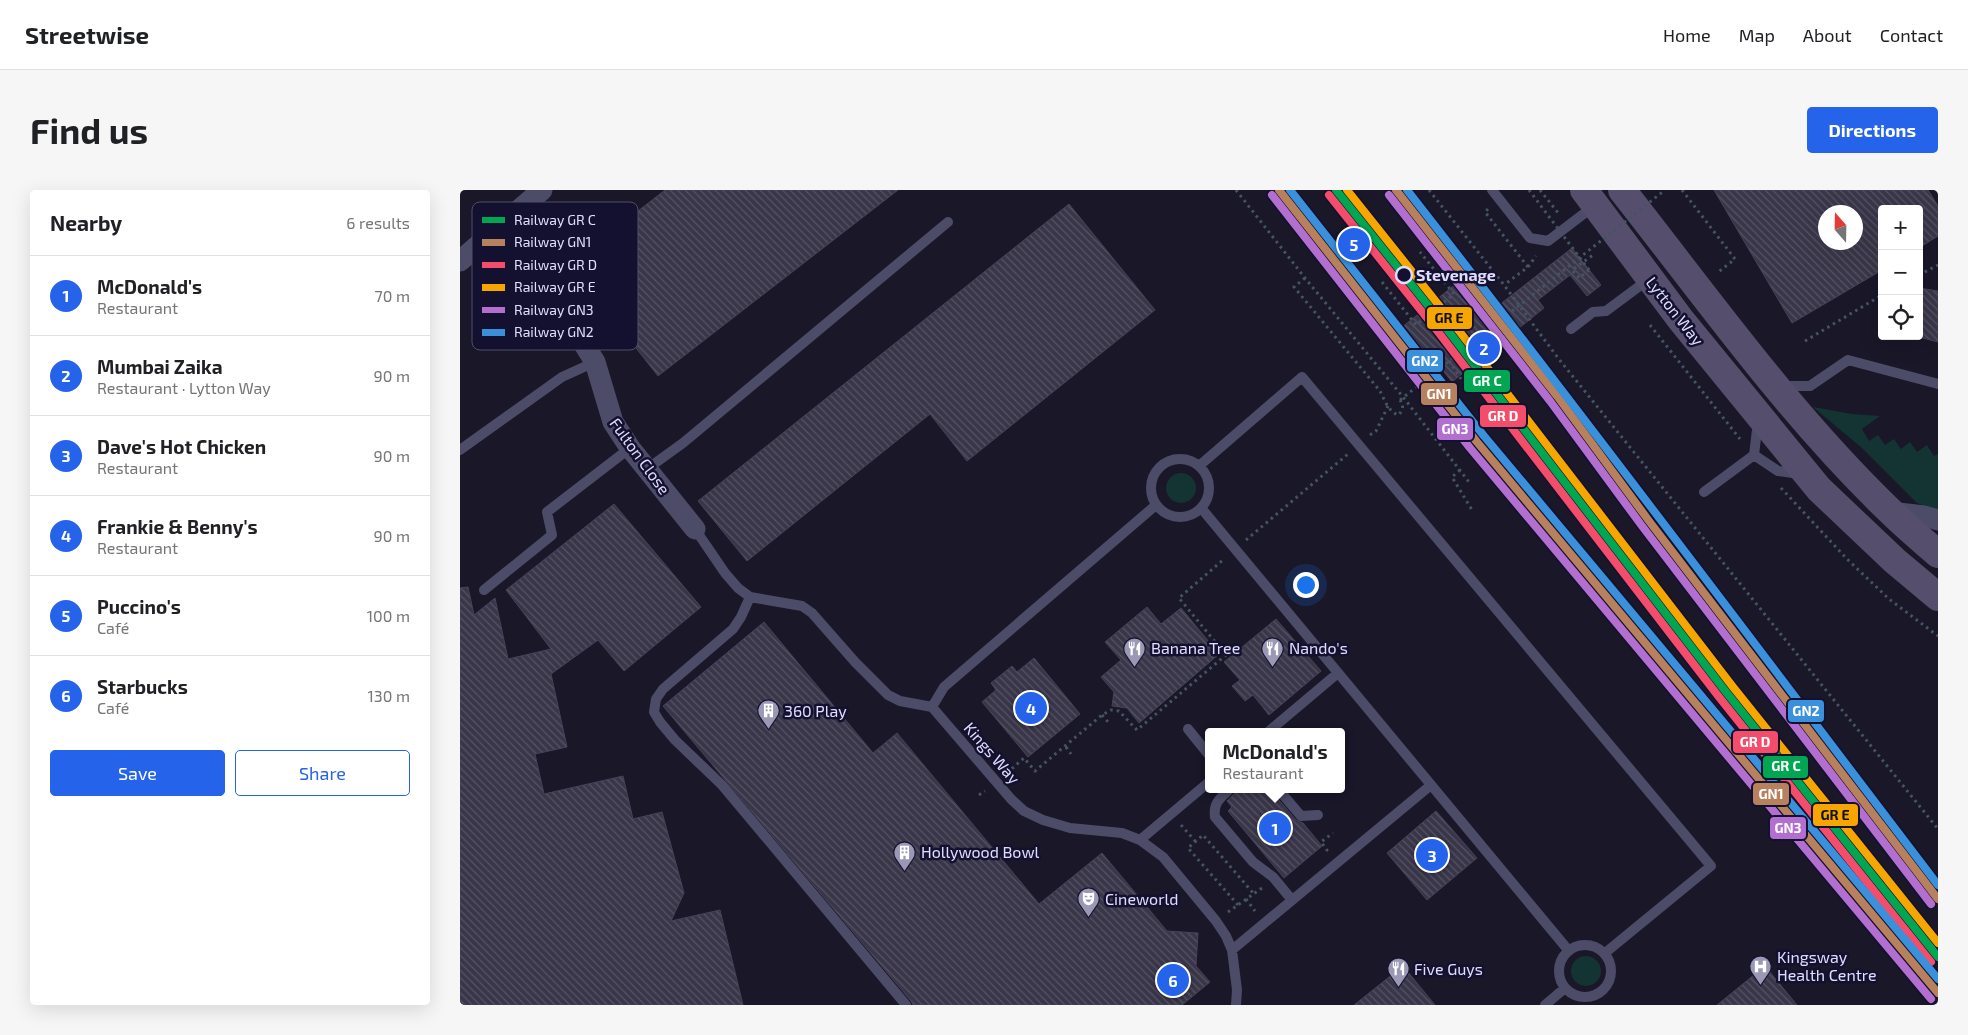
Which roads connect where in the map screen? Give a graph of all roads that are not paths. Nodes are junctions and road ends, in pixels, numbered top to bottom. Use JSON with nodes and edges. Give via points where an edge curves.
{"nodes":[{"id":1,"x":542,"y":190,"type":"edge"},
{"id":2,"x":1492,"y":190,"type":"edge"},
{"id":3,"x":1622,"y":190,"type":"edge"},
{"id":4,"x":1589,"y":197,"type":"edge"},
{"id":5,"x":528,"y":202,"type":"edge"},
{"id":6,"x":948,"y":222,"type":"dead end"},
{"id":7,"x":472,"y":250,"type":"edge"},
{"id":8,"x":460,"y":261,"type":"edge"},
{"id":9,"x":1649,"y":279,"type":"junction"},
{"id":10,"x":1571,"y":329,"type":"dead end"},
{"id":11,"x":588,"y":350,"type":"edge"},
{"id":12,"x":595,"y":362,"type":"junction"},
{"id":13,"x":1938,"y":384,"type":"edge"},
{"id":14,"x":1775,"y":386,"type":"junction"},
{"id":15,"x":1758,"y":415,"type":"junction"},
{"id":16,"x":630,"y":448,"type":"junction"},
{"id":17,"x":460,"y":450,"type":"edge"},
{"id":18,"x":1754,"y":455,"type":"junction"},
{"id":19,"x":1199,"y":466,"type":"junction"},
{"id":20,"x":646,"y":469,"type":"junction"},
{"id":21,"x":1807,"y":474,"type":"junction"},
{"id":22,"x":1704,"y":492,"type":"dead end"},
{"id":23,"x":1156,"y":505,"type":"junction"},
{"id":24,"x":1202,"y":509,"type":"junction"},
{"id":25,"x":1890,"y":512,"type":"junction"},
{"id":26,"x":1938,"y":520,"type":"edge"},
{"id":27,"x":695,"y":528,"type":"joint"},
{"id":28,"x":1938,"y":554,"type":"edge"},
{"id":29,"x":484,"y":590,"type":"dead end"},
{"id":30,"x":750,"y":597,"type":"junction"},
{"id":31,"x":1938,"y":597,"type":"edge"},
{"id":32,"x":1338,"y":673,"type":"junction"},
{"id":33,"x":932,"y":707,"type":"junction"},
{"id":34,"x":1273,"y":728,"type":"edge"},
{"id":35,"x":1188,"y":729,"type":"dead end"},
{"id":36,"x":1205,"y":750,"type":"edge"},
{"id":37,"x":1205,"y":785,"type":"edge"},
{"id":38,"x":1431,"y":785,"type":"junction"},
{"id":39,"x":1226,"y":793,"type":"edge"},
{"id":40,"x":1281,"y":793,"type":"edge"},
{"id":41,"x":1318,"y":815,"type":"dead end"},
{"id":42,"x":1140,"y":840,"type":"junction"},
{"id":43,"x":1292,"y":900,"type":"junction"},
{"id":44,"x":1232,"y":950,"type":"junction"},
{"id":45,"x":1569,"y":951,"type":"junction"},
{"id":46,"x":1604,"y":953,"type":"junction"},
{"id":47,"x":1565,"y":988,"type":"junction"},
{"id":48,"x":906,"y":1005,"type":"edge"},
{"id":49,"x":1236,"y":1005,"type":"edge"},
{"id":50,"x":1545,"y":1005,"type":"edge"}],
"edges":[{"from":1,"to":5,"type":"street"},
{"from":2,"to":4,"type":"lane","via":[[1530,238],[1548,240]]},
{"from":3,"to":14,"type":"main road"},
{"from":4,"to":9,"type":"main road","name":"Lytton Way"},
{"from":6,"to":20,"type":"lane","via":[[683,443]]},
{"from":7,"to":8,"type":"street"},
{"from":9,"to":10,"type":"lane","via":[[1606,311],[1593,312]]},
{"from":9,"to":15,"type":"main road","name":"Lytton Way"},
{"from":11,"to":12,"type":"street","name":"Fulton Close"},
{"from":12,"to":16,"type":"street","name":"Fulton Close","via":[[613,422]]},
{"from":12,"to":17,"type":"lane","via":[[562,377]]},
{"from":13,"to":14,"type":"lane","via":[[1848,360],[1810,386]]},
{"from":14,"to":25,"type":"main road"},
{"from":15,"to":18,"type":"lane"},
{"from":15,"to":21,"type":"main road","name":"Lytton Way"},
{"from":16,"to":20,"type":"street","name":"Fulton Close"},
{"from":16,"to":29,"type":"lane","via":[[547,512],[552,535]]},
{"from":18,"to":21,"type":"lane","via":[[1778,471]]},
{"from":18,"to":22,"type":"lane"},
{"from":19,"to":23,"type":"lane","via":[[1182,459],[1160,466],[1151,485]]},
{"from":19,"to":24,"type":"lane","via":[[1208,478],[1210,490]]},
{"from":19,"to":46,"type":"lane","via":[[1302,377],[1711,866]]},
{"from":20,"to":27,"type":"street","name":"Fulton Close"},
{"from":21,"to":31,"type":"main road","name":"Lytton Way","via":[[1888,555]]},
{"from":23,"to":24,"type":"lane","via":[[1175,518]]},
{"from":23,"to":33,"type":"lane","via":[[944,687]]},
{"from":24,"to":32,"type":"lane"},
{"from":25,"to":26,"type":"street"},
{"from":25,"to":28,"type":"main road"},
{"from":27,"to":30,"type":"lane","via":[[725,573]]},
{"from":30,"to":33,"type":"lane","via":[[802,606],[812,612],[888,695],[900,701]]},
{"from":30,"to":48,"type":"lane","via":[[733,629],[663,689],[656,700],[654,712],[675,740],[722,785]]},
{"from":32,"to":34,"type":"lane"},
{"from":32,"to":38,"type":"lane"},
{"from":33,"to":42,"type":"lane","name":"Kings Way","via":[[1024,811],[1070,828],[1122,833]]},
{"from":35,"to":36,"type":"lane"},
{"from":37,"to":42,"type":"lane"},
{"from":38,"to":43,"type":"lane"},
{"from":38,"to":45,"type":"lane"},
{"from":39,"to":43,"type":"lane","via":[[1216,802],[1215,817],[1253,862]]},
{"from":40,"to":41,"type":"lane","via":[[1301,816]]},
{"from":42,"to":44,"type":"lane","name":"Kings Way","via":[[1163,857],[1216,920]]},
{"from":43,"to":44,"type":"lane"},
{"from":44,"to":49,"type":"lane","name":"Kings Way"},
{"from":45,"to":46,"type":"lane","via":[[1587,945]]},
{"from":45,"to":47,"type":"lane","via":[[1560,964]]},
{"from":46,"to":47,"type":"lane","via":[[1609,960],[1611,975],[1604,989],[1589,997],[1580,997]]},
{"from":47,"to":50,"type":"lane"}]}
